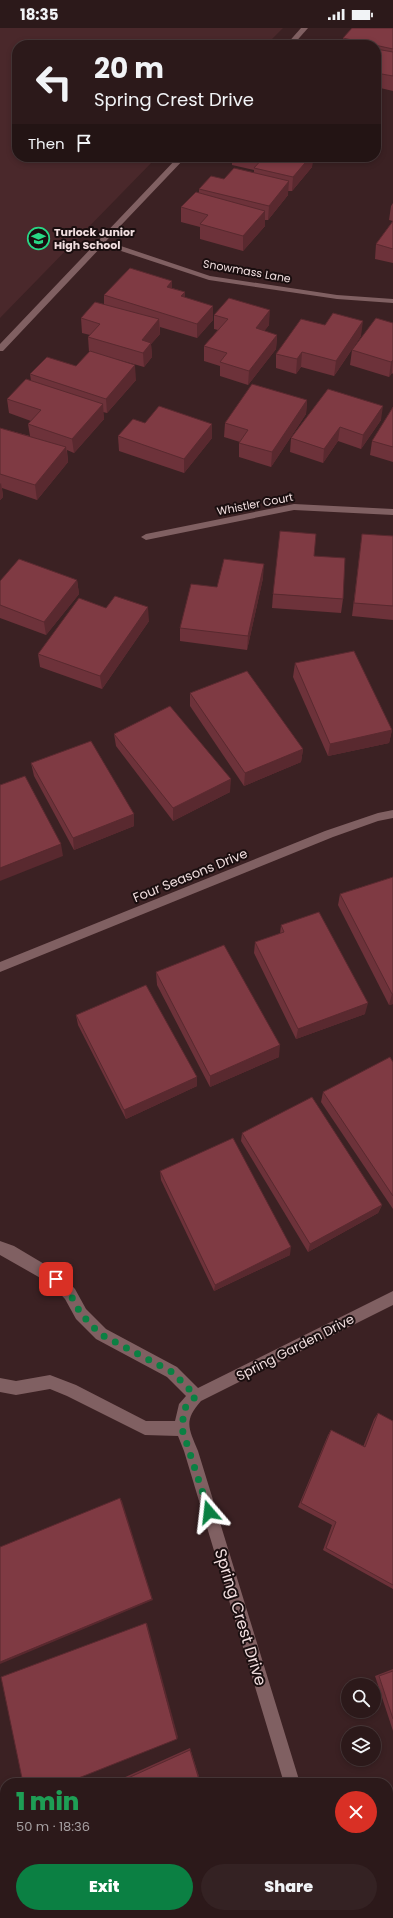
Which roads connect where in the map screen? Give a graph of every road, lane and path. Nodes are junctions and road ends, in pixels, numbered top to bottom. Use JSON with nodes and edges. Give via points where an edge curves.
{"nodes":[{"id":1,"x":305,"y":28,"type":"edge"},
{"id":2,"x":294,"y":40,"type":"edge"},
{"id":3,"x":177,"y":162,"type":"edge"},
{"id":4,"x":101,"y":242,"type":"junction"},
{"id":5,"x":393,"y":301,"type":"edge"},
{"id":6,"x":0,"y":349,"type":"edge"},
{"id":7,"x":393,"y":512,"type":"edge"},
{"id":8,"x":146,"y":537,"type":"dead end"},
{"id":9,"x":393,"y":814,"type":"edge"},
{"id":10,"x":0,"y":967,"type":"edge"},
{"id":11,"x":0,"y":1248,"type":"edge"},
{"id":12,"x":393,"y":1298,"type":"edge"},
{"id":13,"x":0,"y":1385,"type":"edge"},
{"id":14,"x":196,"y":1396,"type":"junction"},
{"id":15,"x":182,"y":1429,"type":"junction"},
{"id":16,"x":290,"y":1778,"type":"edge"}],
"edges":[{"from":1,"to":2,"type":"street"},
{"from":3,"to":4,"type":"street"},
{"from":4,"to":5,"type":"street","name":"Snowmass Lane","via":[[209,278],[337,297]]},
{"from":4,"to":6,"type":"street"},
{"from":7,"to":8,"type":"street","name":"Whistler Court","via":[[294,507]]},
{"from":9,"to":10,"type":"street","name":"Four Seasons Drive","via":[[328,834]]},
{"from":11,"to":14,"type":"street","via":[[56,1279],[70,1294],[81,1314],[100,1334],[172,1372]]},
{"from":12,"to":14,"type":"street","name":"Spring Garden Drive"},
{"from":13,"to":15,"type":"street","via":[[16,1388],[50,1382],[72,1390],[145,1428]]},
{"from":14,"to":15,"type":"street","name":"Spring Crest Drive","via":[[184,1409]]},
{"from":15,"to":16,"type":"street","name":"Spring Crest Drive","via":[[191,1451]]}]}
